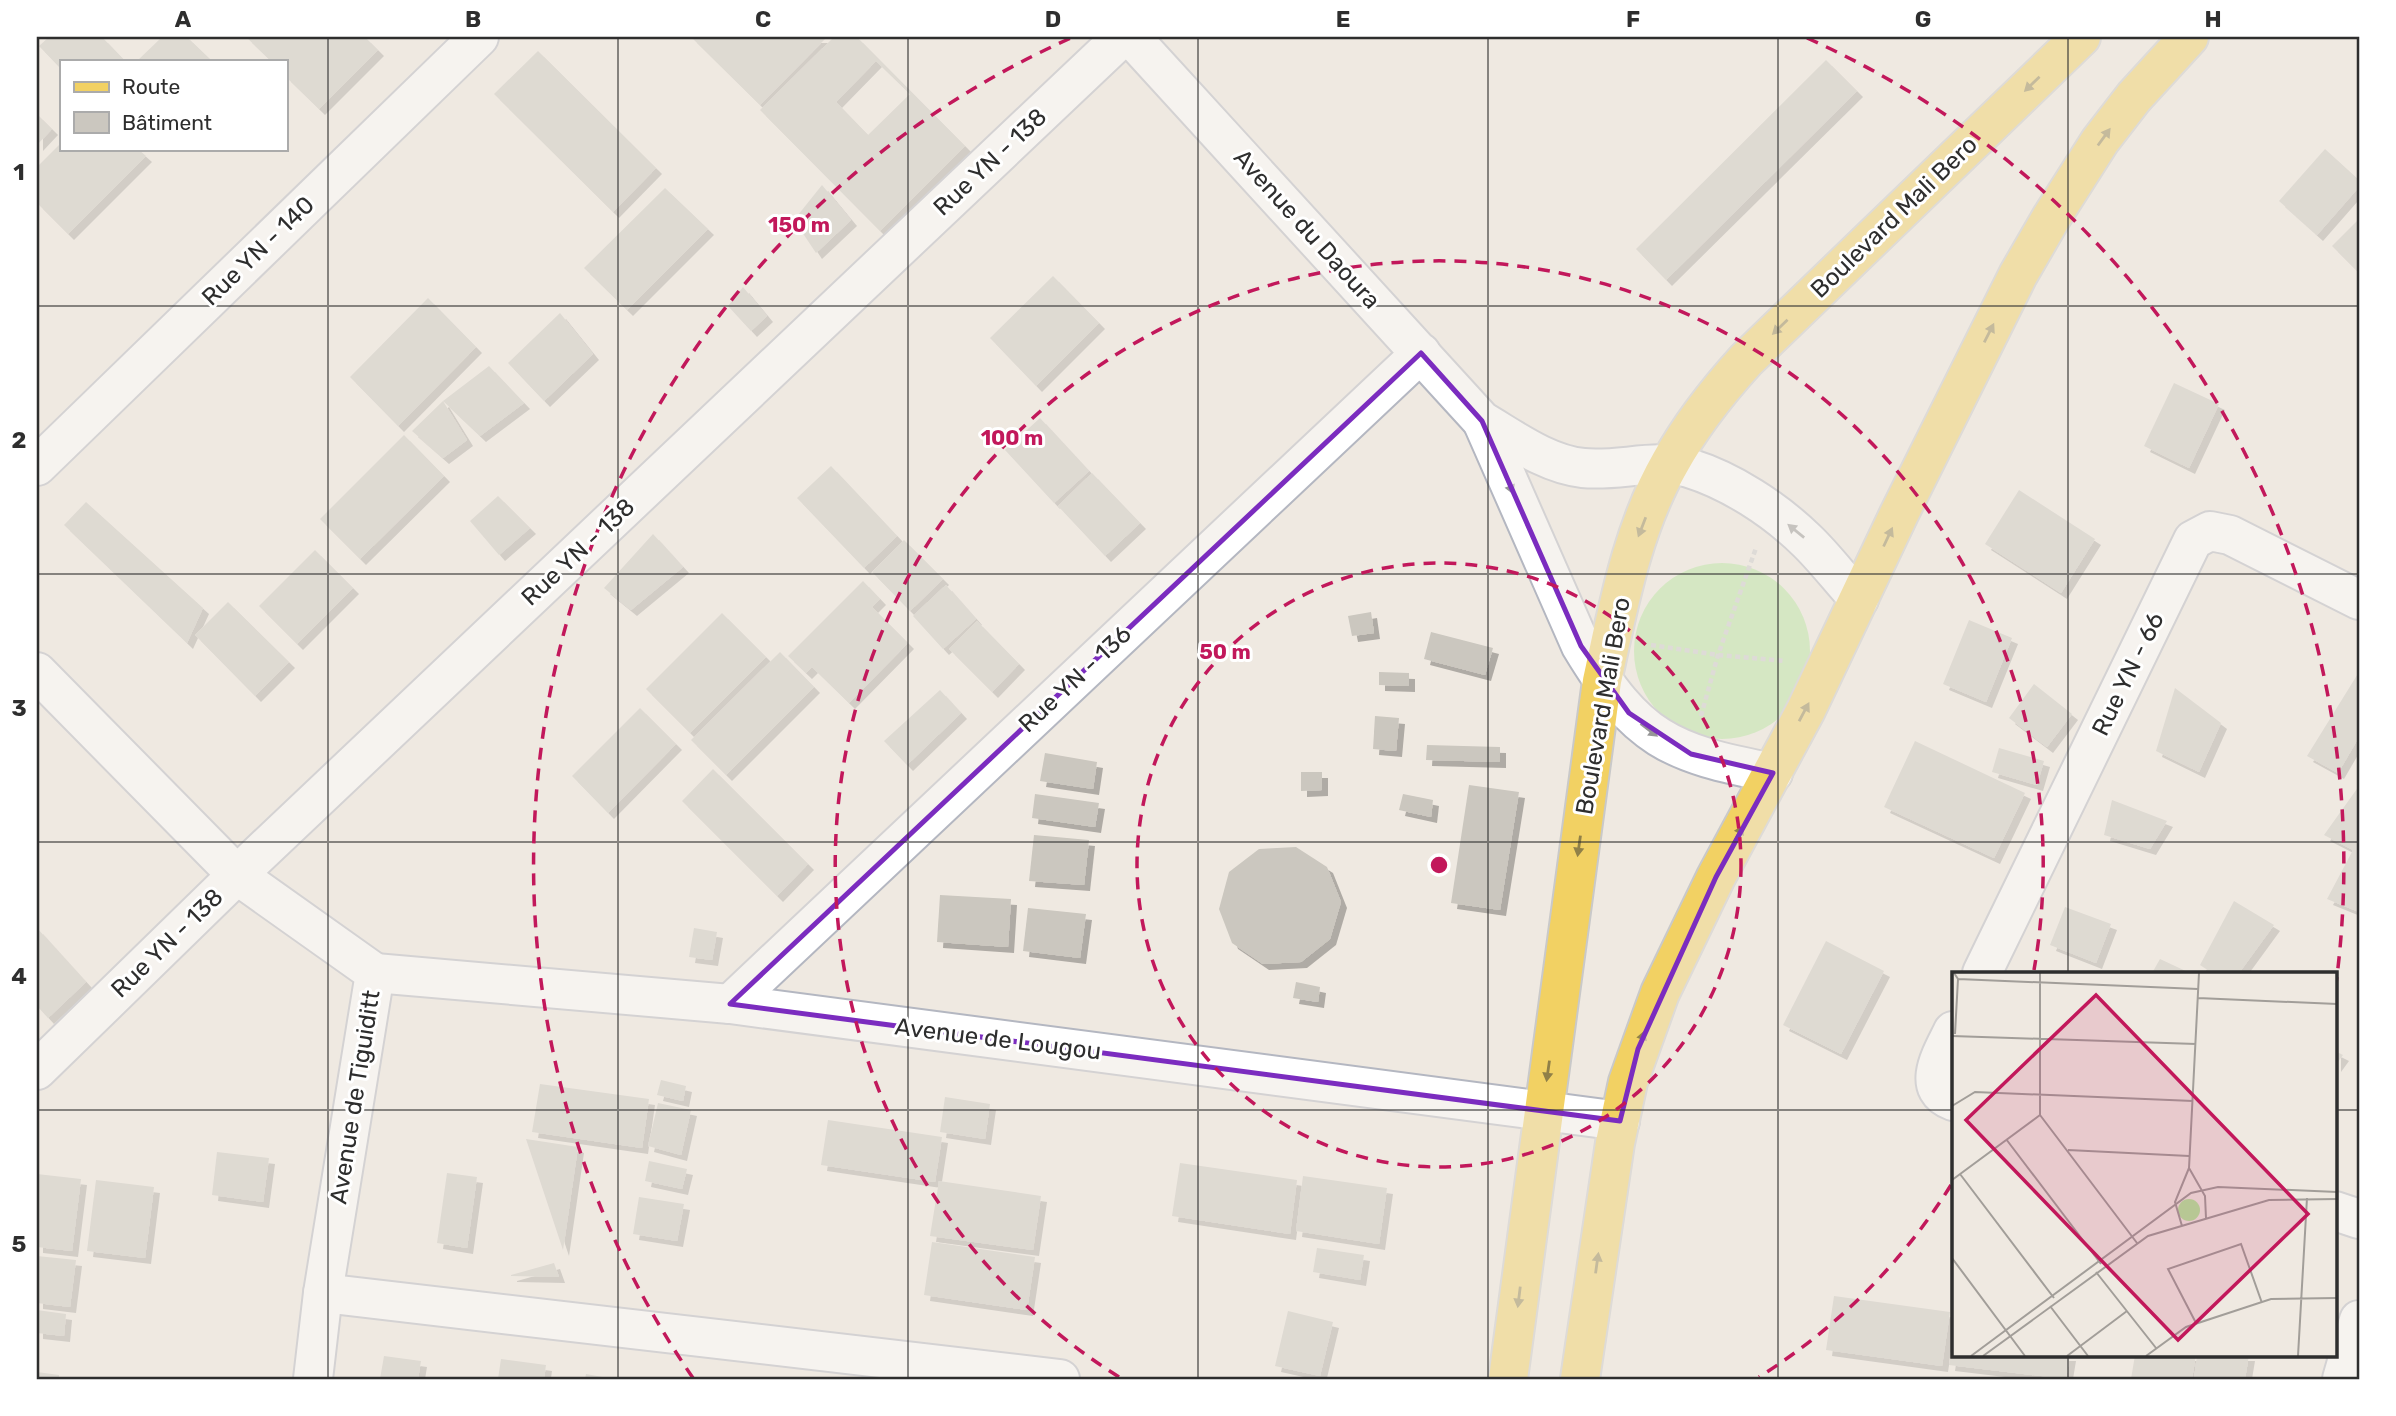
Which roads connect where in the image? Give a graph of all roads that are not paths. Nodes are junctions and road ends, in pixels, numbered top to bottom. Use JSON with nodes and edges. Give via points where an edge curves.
{"nodes":[{"id":1,"x":479,"y":37,"type":"edge"},
{"id":2,"x":1122,"y":37,"type":"edge"},
{"id":3,"x":1131,"y":37,"type":"edge"},
{"id":4,"x":2081,"y":37,"type":"edge"},
{"id":5,"x":2189,"y":37,"type":"edge"},
{"id":6,"x":1421,"y":353,"type":"junction"},
{"id":7,"x":1482,"y":421,"type":"junction"},
{"id":8,"x":1669,"y":464,"type":"junction"},
{"id":9,"x":37,"y":466,"type":"edge"},
{"id":10,"x":1859,"y":599,"type":"junction"},
{"id":11,"x":2359,"y":600,"type":"edge"},
{"id":12,"x":37,"y":672,"type":"edge"},
{"id":13,"x":1602,"y":681,"type":"junction"},
{"id":14,"x":1773,"y":773,"type":"junction"},
{"id":15,"x":237,"y":875,"type":"junction"},
{"id":16,"x":1982,"y":972,"type":"edge"},
{"id":17,"x":375,"y":973,"type":"junction"},
{"id":18,"x":730,"y":1004,"type":"junction"},
{"id":19,"x":1952,"y":1033,"type":"edge"},
{"id":20,"x":37,"y":1070,"type":"edge"},
{"id":21,"x":1952,"y":1101,"type":"edge"},
{"id":22,"x":1543,"y":1110,"type":"junction"},
{"id":23,"x":1620,"y":1121,"type":"junction"},
{"id":24,"x":2336,"y":1212,"type":"edge"},
{"id":25,"x":2359,"y":1219,"type":"edge"},
{"id":26,"x":323,"y":1293,"type":"junction"},
{"id":27,"x":2359,"y":1320,"type":"edge"},
{"id":28,"x":313,"y":1379,"type":"edge"},
{"id":29,"x":1060,"y":1379,"type":"edge"},
{"id":30,"x":1508,"y":1379,"type":"edge"},
{"id":31,"x":1580,"y":1379,"type":"edge"},
{"id":32,"x":2343,"y":1379,"type":"edge"}],
"edges":[{"from":1,"to":9,"type":"street","name":"Rue YN - 140"},
{"from":2,"to":15,"type":"street","name":"Rue YN - 138"},
{"from":3,"to":6,"type":"street","name":"Avenue du Daoura"},
{"from":4,"to":8,"type":"main road","name":"Boulevard Mali Bero","one_way":true,"via":[[1746,360],[1705,409]]},
{"from":10,"to":5,"type":"main road","one_way":true,"via":[[2018,275],[2051,218],[2100,141]]},
{"from":6,"to":7,"type":"street","name":"Avenue du Daoura"},
{"from":6,"to":18,"type":"street","name":"Rue YN - 136"},
{"from":7,"to":8,"type":"street","name":"Avenue du Daoura","via":[[1551,460],[1583,468]]},
{"from":7,"to":13,"type":"street","name":"Avenue du Daoura","one_way":true,"via":[[1581,646]]},
{"from":10,"to":8,"type":"street","name":"Avenue du Daoura","one_way":true,"via":[[1805,539],[1769,510],[1728,484]]},
{"from":8,"to":13,"type":"main road","name":"Boulevard Mali Bero","one_way":true,"via":[[1636,542]]},
{"from":14,"to":10,"type":"main road","one_way":true},
{"from":11,"to":16,"type":"street","name":"Rue YN - 66","via":[[2230,535],[2210,531],[2193,541]]},
{"from":12,"to":15,"type":"street","name":"Avenue de Tiguiditt"},
{"from":13,"to":14,"type":"street","name":"Avenue du Daoura","one_way":true,"via":[[1629,713],[1670,745],[1722,763]]},
{"from":13,"to":22,"type":"main road","name":"Boulevard Mali Bero","one_way":true},
{"from":23,"to":14,"type":"main road","one_way":true,"via":[[1638,1049],[1660,993]]},
{"from":15,"to":17,"type":"street","name":"Avenue de Tiguiditt"},
{"from":15,"to":20,"type":"street","name":"Rue YN - 138"},
{"from":17,"to":18,"type":"street","name":"Avenue de Lougou"},
{"from":17,"to":26,"type":"street","name":"Avenue de Tiguiditt"},
{"from":18,"to":22,"type":"street","name":"Avenue de Lougou"},
{"from":19,"to":21,"type":"street","via":[[1935,1068],[1937,1087]]},
{"from":22,"to":23,"type":"street","name":"Avenue de Lougou"},
{"from":22,"to":30,"type":"main road","name":"Boulevard Mali Bero","one_way":true},
{"from":31,"to":23,"type":"main road","one_way":true},
{"from":24,"to":25,"type":"street"},
{"from":26,"to":28,"type":"street","name":"Avenue de Tiguiditt"},
{"from":26,"to":29,"type":"street"},
{"from":27,"to":32,"type":"street"}]}
